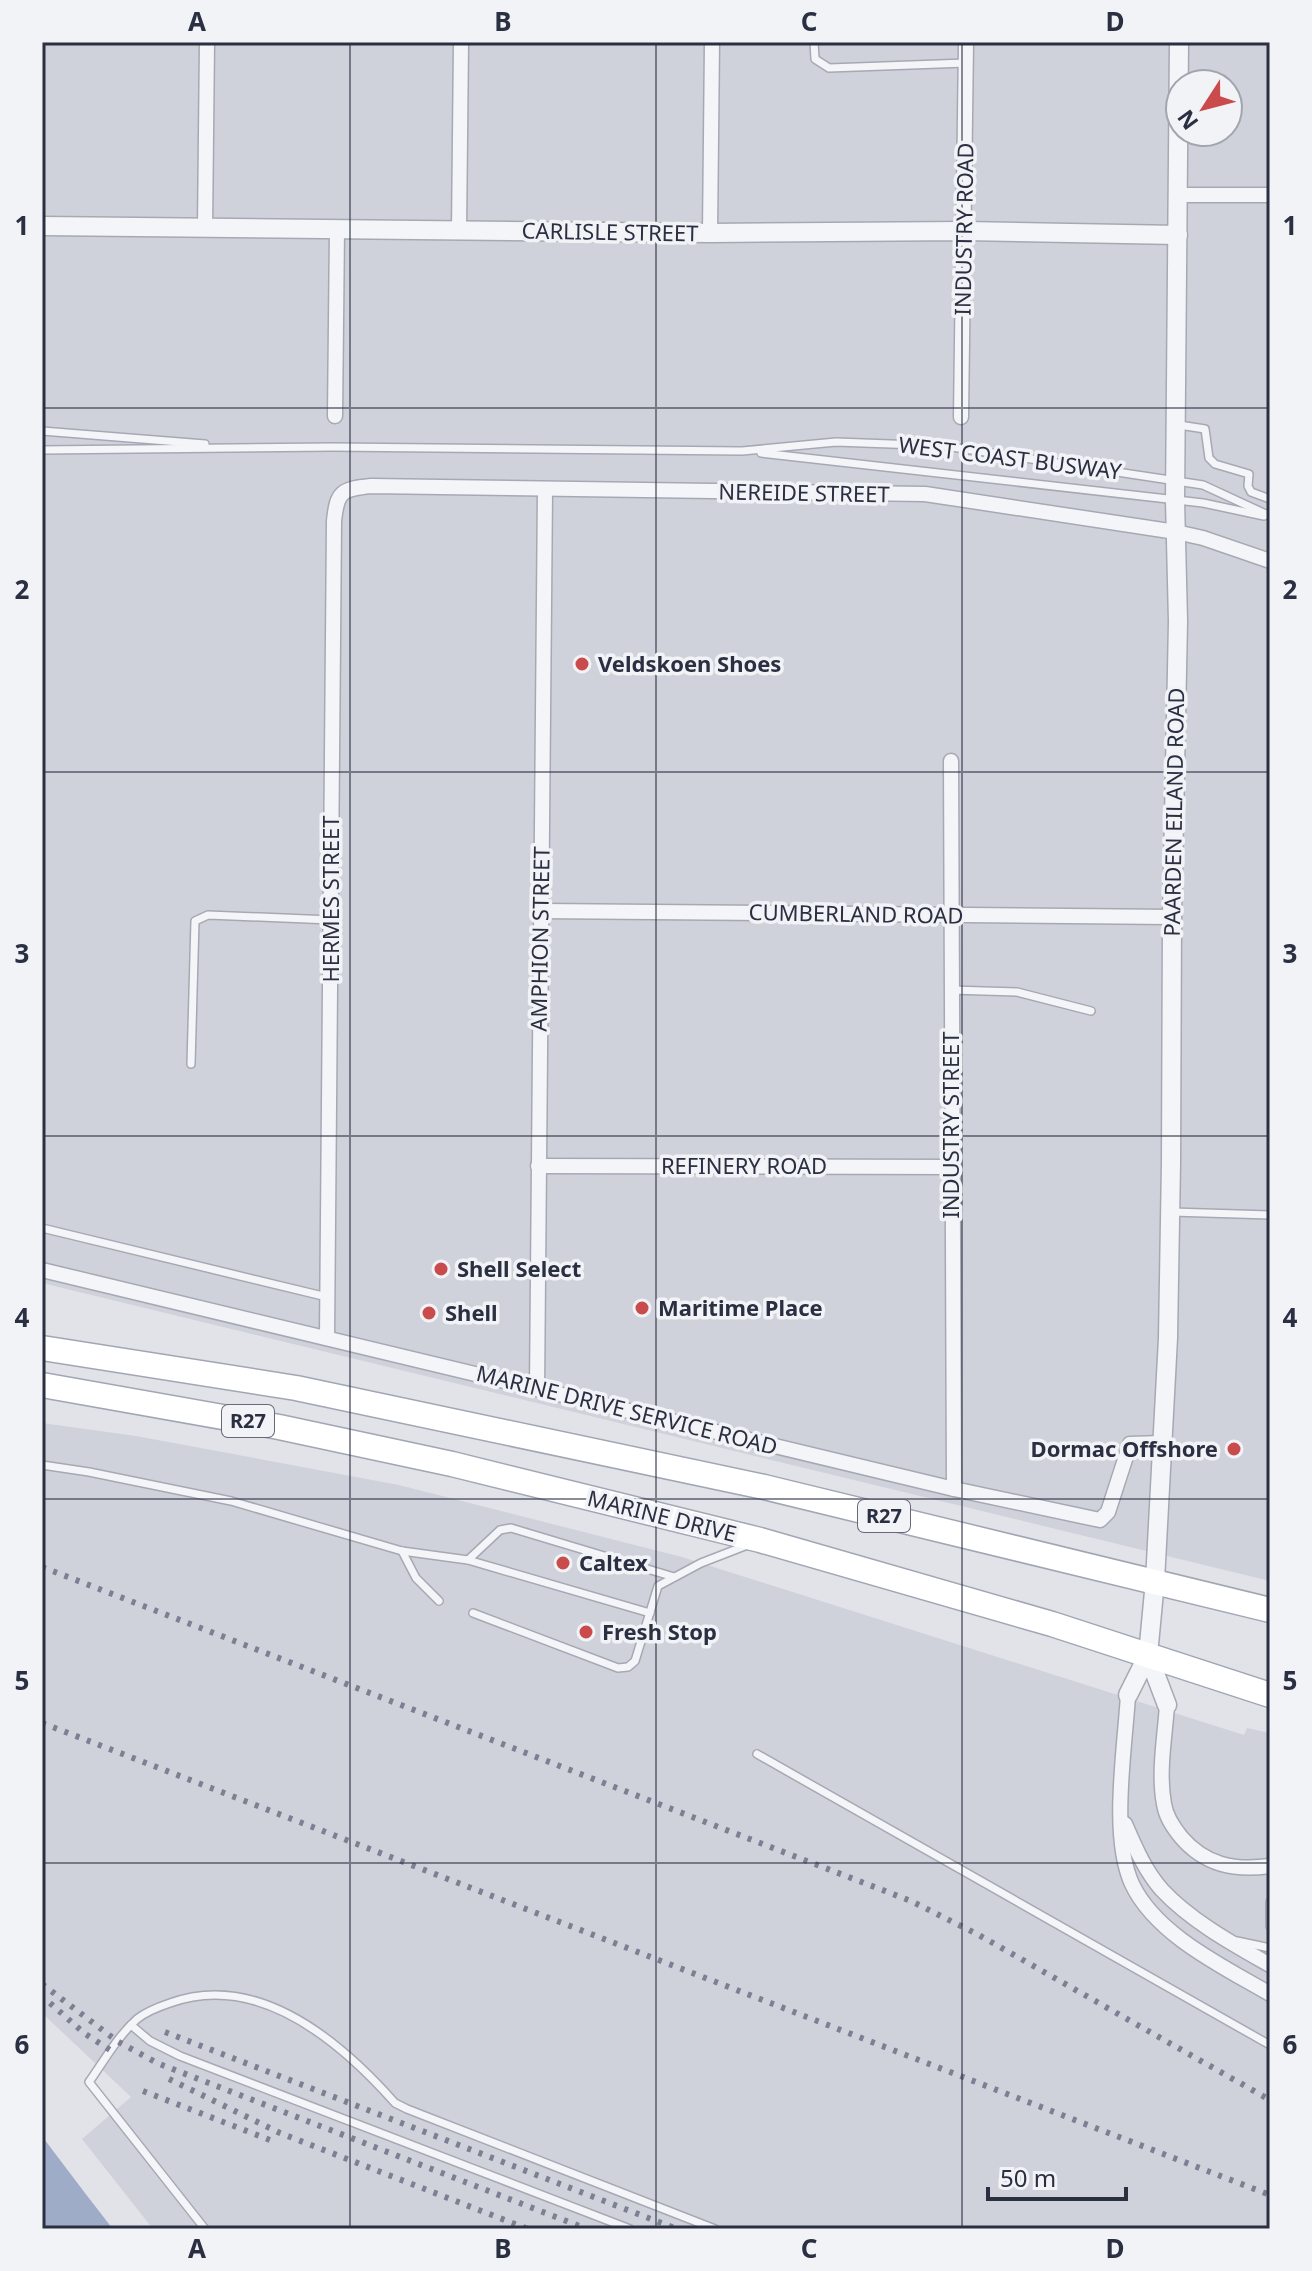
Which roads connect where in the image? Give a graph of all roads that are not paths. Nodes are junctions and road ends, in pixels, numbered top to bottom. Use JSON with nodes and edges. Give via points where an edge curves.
{"nodes":[{"id":1,"x":207,"y":42,"type":"edge"},
{"id":2,"x":461,"y":42,"type":"edge"},
{"id":3,"x":712,"y":42,"type":"edge"},
{"id":4,"x":814,"y":42,"type":"edge"},
{"id":5,"x":966,"y":42,"type":"edge"},
{"id":6,"x":1179,"y":42,"type":"edge"},
{"id":7,"x":966,"y":63,"type":"junction"},
{"id":8,"x":1178,"y":195,"type":"junction"},
{"id":9,"x":1270,"y":195,"type":"edge"},
{"id":10,"x":42,"y":226,"type":"edge"},
{"id":11,"x":205,"y":227,"type":"junction"},
{"id":12,"x":337,"y":229,"type":"junction"},
{"id":13,"x":459,"y":231,"type":"junction"},
{"id":14,"x":965,"y":231,"type":"junction"},
{"id":15,"x":710,"y":233,"type":"junction"},
{"id":16,"x":1178,"y":235,"type":"junction"},
{"id":17,"x":335,"y":416,"type":"dead end"},
{"id":18,"x":961,"y":417,"type":"dead end"},
{"id":19,"x":1176,"y":424,"type":"junction"},
{"id":20,"x":42,"y":431,"type":"edge"},
{"id":21,"x":239,"y":447,"type":"junction"},
{"id":22,"x":42,"y":450,"type":"edge"},
{"id":23,"x":742,"y":451,"type":"junction"},
{"id":24,"x":1175,"y":480,"type":"junction"},
{"id":25,"x":545,"y":489,"type":"junction"},
{"id":26,"x":1270,"y":499,"type":"edge"},
{"id":27,"x":1175,"y":500,"type":"junction"},
{"id":28,"x":336,"y":501,"type":"joint"},
{"id":29,"x":1270,"y":517,"type":"edge"},
{"id":30,"x":1176,"y":532,"type":"junction"},
{"id":31,"x":1270,"y":561,"type":"edge"},
{"id":32,"x":951,"y":761,"type":"dead end"},
{"id":33,"x":541,"y":911,"type":"junction"},
{"id":34,"x":950,"y":915,"type":"junction"},
{"id":35,"x":1172,"y":917,"type":"junction"},
{"id":36,"x":331,"y":920,"type":"junction"},
{"id":37,"x":951,"y":990,"type":"junction"},
{"id":38,"x":1091,"y":1011,"type":"dead end"},
{"id":39,"x":191,"y":1064,"type":"dead end"},
{"id":40,"x":538,"y":1166,"type":"junction"},
{"id":41,"x":951,"y":1167,"type":"junction"},
{"id":42,"x":1170,"y":1212,"type":"junction"},
{"id":43,"x":1270,"y":1215,"type":"edge"},
{"id":44,"x":42,"y":1228,"type":"edge"},
{"id":45,"x":42,"y":1270,"type":"edge"},
{"id":46,"x":327,"y":1297,"type":"junction"},
{"id":47,"x":327,"y":1338,"type":"junction"},
{"id":48,"x":42,"y":1348,"type":"edge"},
{"id":49,"x":42,"y":1385,"type":"edge"},
{"id":50,"x":537,"y":1389,"type":"junction"},
{"id":51,"x":1162,"y":1443,"type":"junction"},
{"id":52,"x":42,"y":1465,"type":"edge"},
{"id":53,"x":954,"y":1489,"type":"junction"},
{"id":54,"x":760,"y":1540,"type":"junction"},
{"id":55,"x":402,"y":1551,"type":"junction"},
{"id":56,"x":468,"y":1560,"type":"junction"},
{"id":57,"x":674,"y":1577,"type":"junction"},
{"id":58,"x":1155,"y":1581,"type":"junction"},
{"id":59,"x":439,"y":1601,"type":"dead end"},
{"id":60,"x":1270,"y":1610,"type":"edge"},
{"id":61,"x":473,"y":1613,"type":"dead end"},
{"id":62,"x":650,"y":1613,"type":"junction"},
{"id":63,"x":1148,"y":1655,"type":"junction"},
{"id":64,"x":1128,"y":1695,"type":"joint"},
{"id":65,"x":1270,"y":1695,"type":"edge"},
{"id":66,"x":1167,"y":1705,"type":"joint"},
{"id":67,"x":757,"y":1754,"type":"dead end"},
{"id":68,"x":1120,"y":1812,"type":"junction"},
{"id":69,"x":1270,"y":1866,"type":"edge"},
{"id":70,"x":1270,"y":1902,"type":"edge"},
{"id":71,"x":1270,"y":1926,"type":"edge"},
{"id":72,"x":1224,"y":1938,"type":"junction"},
{"id":73,"x":1270,"y":1948,"type":"edge"},
{"id":74,"x":1270,"y":1965,"type":"edge"},
{"id":75,"x":1270,"y":1994,"type":"edge"},
{"id":76,"x":131,"y":2025,"type":"junction"},
{"id":77,"x":1270,"y":2045,"type":"edge"},
{"id":78,"x":205,"y":2229,"type":"edge"},
{"id":79,"x":630,"y":2229,"type":"edge"},
{"id":80,"x":715,"y":2229,"type":"edge"}],
"edges":[{"from":1,"to":11,"type":"street"},
{"from":2,"to":13,"type":"street"},
{"from":3,"to":15,"type":"street"},
{"from":4,"to":7,"type":"lane","via":[[815,59],[829,68]]},
{"from":5,"to":7,"type":"street","name":"INDUSTRY ROAD"},
{"from":6,"to":8,"type":"street","name":"PAARDEN EILAND ROAD"},
{"from":7,"to":14,"type":"street","name":"INDUSTRY ROAD"},
{"from":8,"to":9,"type":"street"},
{"from":8,"to":16,"type":"street","name":"PAARDEN EILAND ROAD"},
{"from":10,"to":11,"type":"street","name":"CARLISLE STREET"},
{"from":11,"to":12,"type":"street","name":"CARLISLE STREET"},
{"from":12,"to":13,"type":"street","name":"CARLISLE STREET"},
{"from":12,"to":17,"type":"street"},
{"from":13,"to":15,"type":"street","name":"CARLISLE STREET"},
{"from":14,"to":15,"type":"street","name":"CARLISLE STREET"},
{"from":14,"to":16,"type":"street","name":"CARLISLE STREET"},
{"from":14,"to":18,"type":"street","name":"INDUSTRY ROAD"},
{"from":16,"to":19,"type":"street","name":"PAARDEN EILAND ROAD"},
{"from":19,"to":24,"type":"street","name":"PAARDEN EILAND ROAD"},
{"from":19,"to":26,"type":"lane","via":[[1205,429],[1209,458],[1249,474],[1251,492]]},
{"from":20,"to":21,"type":"lane","name":"WEST COAST BUSWAY"},
{"from":21,"to":22,"type":"lane","name":"WEST COAST BUSWAY"},
{"from":21,"to":23,"type":"lane","name":"WEST COAST BUSWAY"},
{"from":23,"to":24,"type":"lane","name":"WEST COAST BUSWAY","via":[[836,442],[945,446]]},
{"from":23,"to":27,"type":"lane","name":"WEST COAST BUSWAY"},
{"from":24,"to":27,"type":"street","name":"PAARDEN EILAND ROAD"},
{"from":24,"to":29,"type":"lane","name":"WEST COAST BUSWAY","via":[[1203,485]]},
{"from":25,"to":28,"type":"street","name":"NEREIDE STREET","via":[[371,486],[353,488]]},
{"from":25,"to":30,"type":"street","name":"NEREIDE STREET","via":[[925,494]]},
{"from":25,"to":33,"type":"street","name":"AMPHION STREET"},
{"from":27,"to":29,"type":"lane","name":"WEST COAST BUSWAY"},
{"from":27,"to":30,"type":"street","name":"PAARDEN EILAND ROAD"},
{"from":28,"to":36,"type":"street","name":"HERMES STREET"},
{"from":30,"to":31,"type":"street","name":"NEREIDE STREET"},
{"from":30,"to":35,"type":"street","name":"PAARDEN EILAND ROAD"},
{"from":32,"to":34,"type":"street","name":"INDUSTRY STREET"},
{"from":33,"to":34,"type":"street","name":"CUMBERLAND ROAD"},
{"from":33,"to":40,"type":"street","name":"AMPHION STREET"},
{"from":34,"to":35,"type":"street","name":"CUMBERLAND ROAD"},
{"from":34,"to":37,"type":"street","name":"INDUSTRY STREET"},
{"from":35,"to":42,"type":"street","name":"PAARDEN EILAND ROAD"},
{"from":36,"to":39,"type":"lane","via":[[208,915],[195,921]]},
{"from":36,"to":46,"type":"street","name":"HERMES STREET"},
{"from":37,"to":38,"type":"lane","via":[[1017,992]]},
{"from":37,"to":41,"type":"street","name":"INDUSTRY STREET"},
{"from":40,"to":41,"type":"street","name":"REFINERY ROAD"},
{"from":40,"to":50,"type":"street","name":"AMPHION STREET"},
{"from":41,"to":53,"type":"street","name":"INDUSTRY STREET"},
{"from":42,"to":43,"type":"lane"},
{"from":42,"to":51,"type":"street","name":"PAARDEN EILAND ROAD"},
{"from":44,"to":46,"type":"lane"},
{"from":45,"to":47,"type":"street","name":"MARINE DRIVE SERVICE ROAD"},
{"from":46,"to":47,"type":"street","name":"HERMES STREET"},
{"from":47,"to":50,"type":"street","name":"MARINE DRIVE SERVICE ROAD"},
{"from":48,"to":58,"type":"main road","number":"R27","via":[[281,1385],[448,1419],[764,1487]]},
{"from":49,"to":54,"type":"main road","name":"MARINE DRIVE","number":"R27","via":[[452,1464]]},
{"from":50,"to":53,"type":"street","name":"MARINE DRIVE SERVICE ROAD"},
{"from":51,"to":53,"type":"street","name":"MARINE DRIVE SERVICE ROAD","via":[[1130,1444],[1108,1512],[1100,1520]]},
{"from":51,"to":58,"type":"street","name":"PAARDEN EILAND ROAD"},
{"from":52,"to":55,"type":"lane","via":[[231,1501]]},
{"from":54,"to":57,"type":"lane"},
{"from":54,"to":63,"type":"main road","name":"MARINE DRIVE","number":"R27"},
{"from":55,"to":56,"type":"lane"},
{"from":55,"to":59,"type":"lane","via":[[416,1578]]},
{"from":56,"to":57,"type":"lane","via":[[500,1530],[511,1528]]},
{"from":56,"to":62,"type":"lane"},
{"from":57,"to":62,"type":"lane","via":[[658,1586]]},
{"from":58,"to":60,"type":"main road","number":"R27"},
{"from":58,"to":63,"type":"street","name":"PAARDEN EILAND ROAD"},
{"from":61,"to":62,"type":"lane","via":[[618,1668],[635,1661]]},
{"from":63,"to":64,"type":"street"},
{"from":63,"to":65,"type":"main road","name":"MARINE DRIVE","number":"R27"},
{"from":63,"to":66,"type":"street"},
{"from":64,"to":68,"type":"street"},
{"from":66,"to":69,"type":"street","via":[[1163,1789],[1174,1828],[1200,1855],[1222,1866]]},
{"from":67,"to":77,"type":"lane"},
{"from":68,"to":72,"type":"street","via":[[1162,1890]]},
{"from":68,"to":75,"type":"street","via":[[1129,1874],[1152,1912],[1200,1953]]},
{"from":70,"to":71,"type":"lane"},
{"from":72,"to":73,"type":"lane"},
{"from":72,"to":74,"type":"street"},
{"from":76,"to":78,"type":"lane","via":[[89,2082]]},
{"from":76,"to":79,"type":"lane","via":[[180,2056]]},
{"from":76,"to":80,"type":"lane","via":[[184,1998],[231,1995],[260,2002],[310,2025],[407,2109]]}]}
